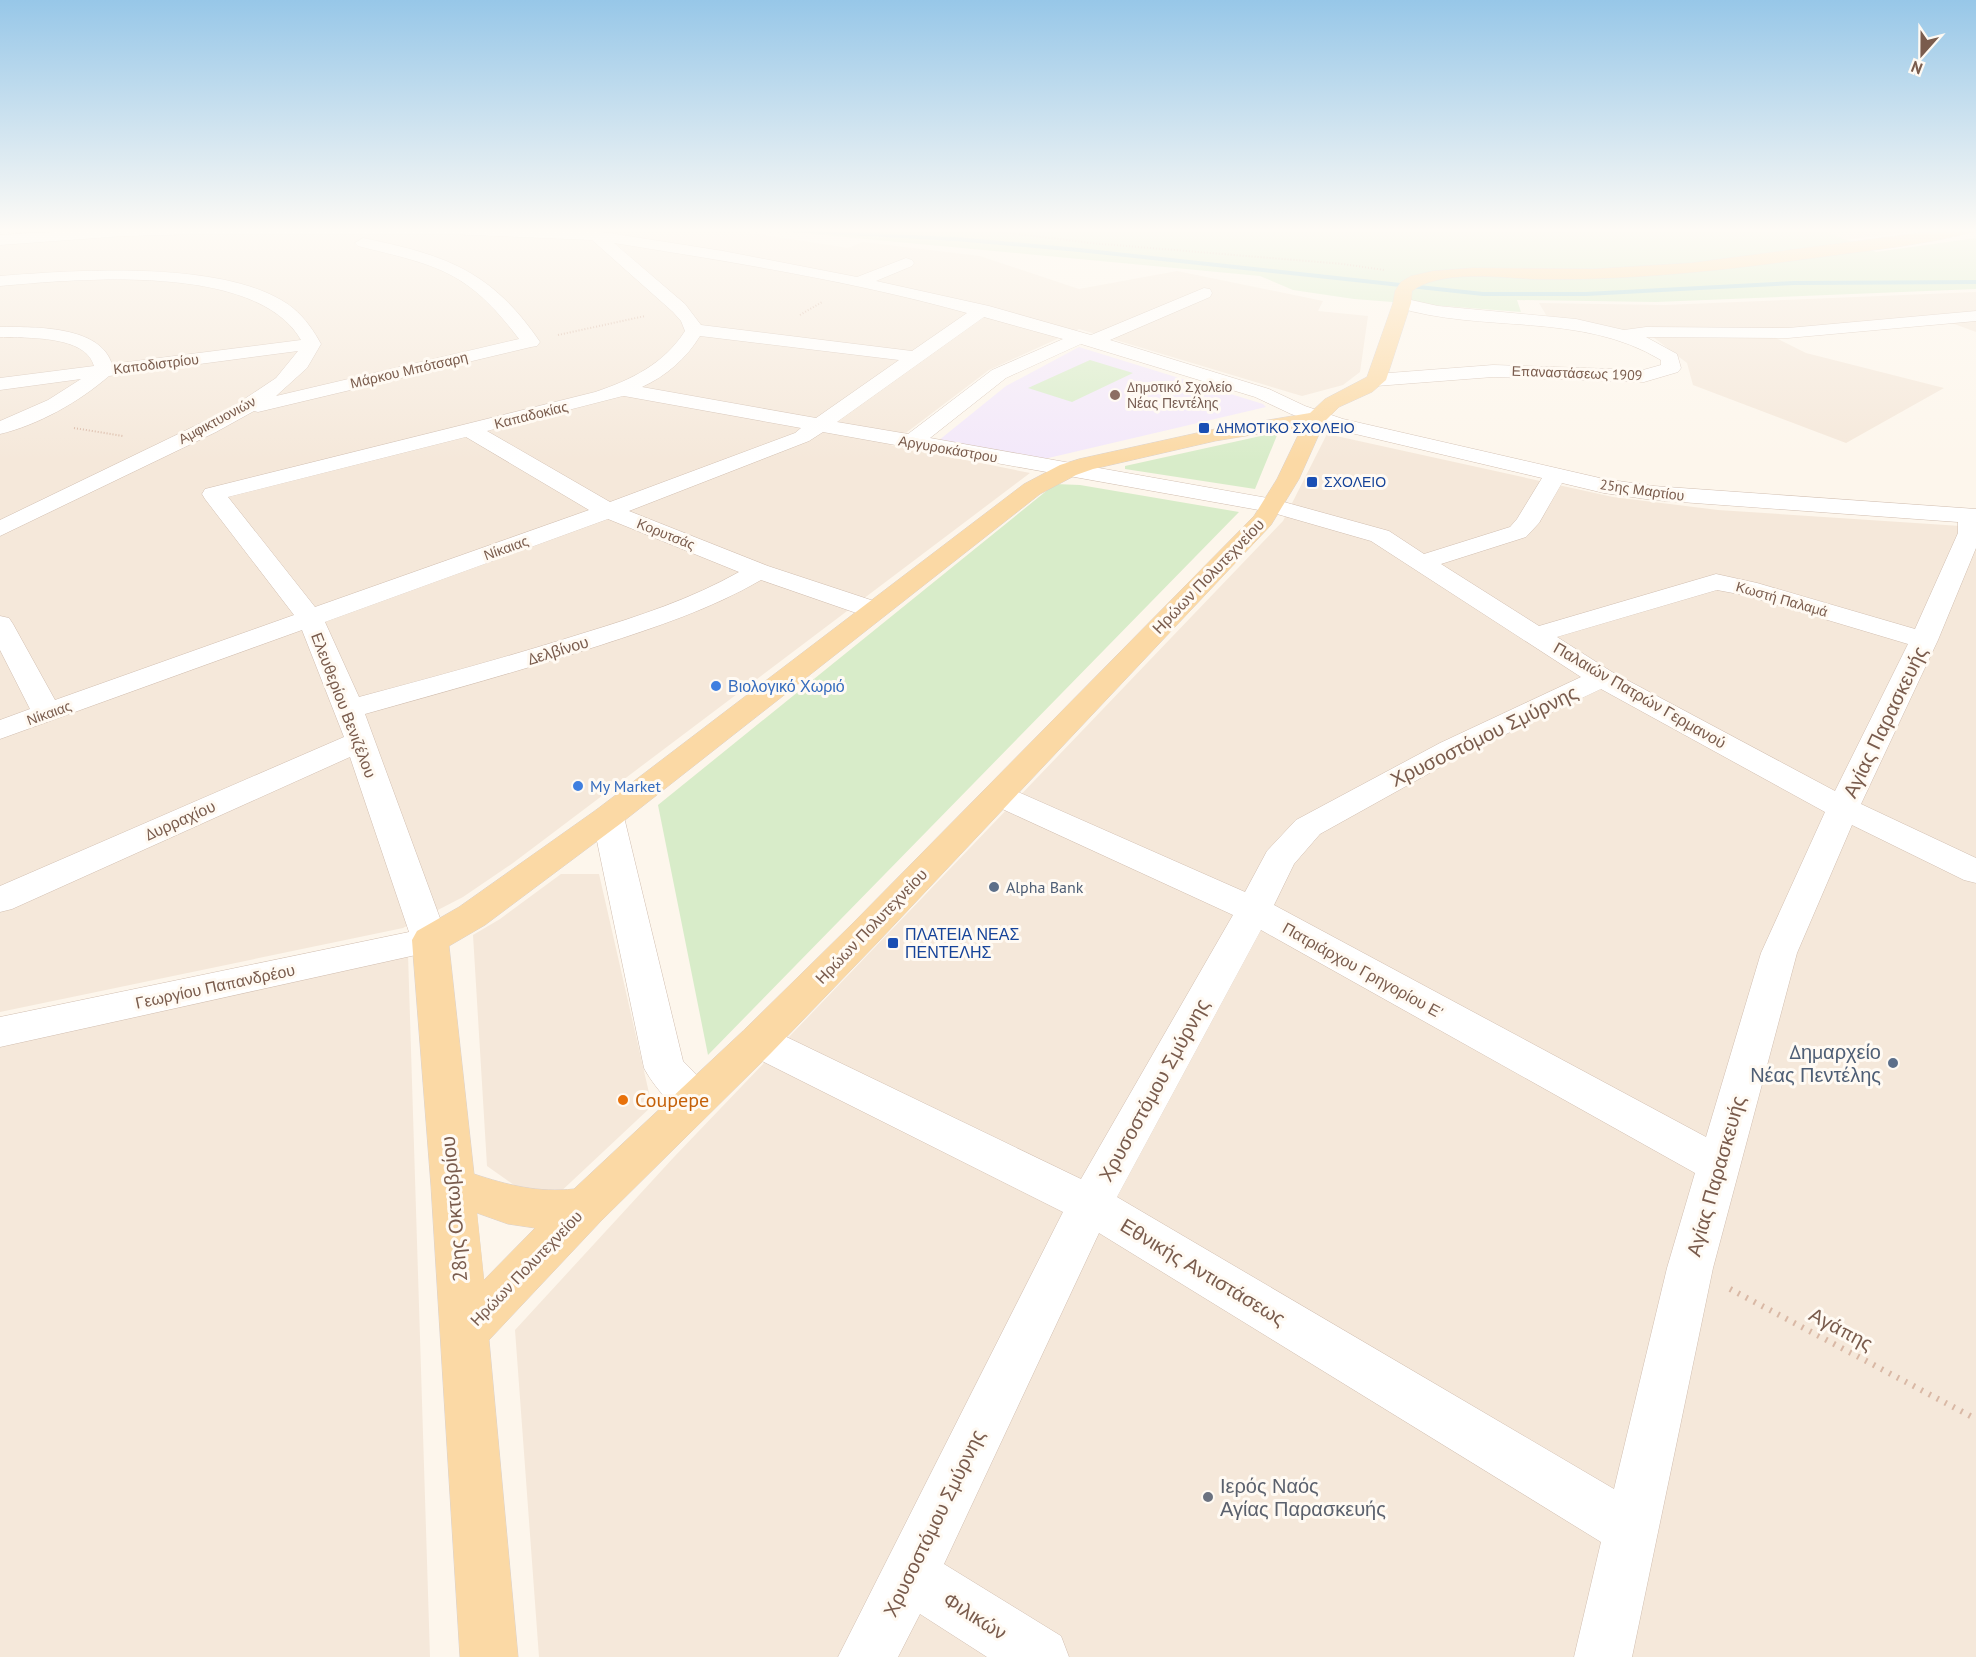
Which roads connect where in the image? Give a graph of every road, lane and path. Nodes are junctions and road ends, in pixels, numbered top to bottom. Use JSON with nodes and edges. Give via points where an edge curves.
{"nodes":[{"id":1,"x":279,"y":306,"type":"edge"},
{"id":2,"x":502,"y":306,"type":"edge"},
{"id":3,"x":967,"y":306,"type":"edge"},
{"id":4,"x":1171,"y":306,"type":"edge"},
{"id":5,"x":1401,"y":306,"type":"edge"},
{"id":6,"x":1415,"y":306,"type":"edge"},
{"id":7,"x":679,"y":308,"type":"joint"},
{"id":8,"x":983,"y":310,"type":"junction"},
{"id":9,"x":1976,"y":316,"type":"edge"},
{"id":10,"x":778,"y":325,"type":"dead end"},
{"id":11,"x":694,"y":330,"type":"junction"},
{"id":12,"x":0,"y":332,"type":"edge"},
{"id":13,"x":1623,"y":335,"type":"junction"},
{"id":14,"x":751,"y":337,"type":"junction"},
{"id":15,"x":1087,"y":340,"type":"junction"},
{"id":16,"x":531,"y":342,"type":"junction"},
{"id":17,"x":312,"y":344,"type":"junction"},
{"id":18,"x":916,"y":357,"type":"junction"},
{"id":19,"x":104,"y":370,"type":"junction"},
{"id":20,"x":1376,"y":380,"type":"junction"},
{"id":21,"x":0,"y":384,"type":"edge"},
{"id":22,"x":624,"y":390,"type":"junction"},
{"id":23,"x":244,"y":409,"type":"junction"},
{"id":24,"x":24,"y":418,"type":"junction"},
{"id":25,"x":1316,"y":418,"type":"junction"},
{"id":26,"x":818,"y":426,"type":"junction"},
{"id":27,"x":0,"y":429,"type":"edge"},
{"id":28,"x":470,"y":430,"type":"junction"},
{"id":29,"x":912,"y":442,"type":"junction"},
{"id":30,"x":171,"y":445,"type":"junction"},
{"id":31,"x":1068,"y":470,"type":"junction"},
{"id":32,"x":1555,"y":475,"type":"junction"},
{"id":33,"x":213,"y":494,"type":"joint"},
{"id":34,"x":1273,"y":506,"type":"junction"},
{"id":35,"x":608,"y":511,"type":"junction"},
{"id":36,"x":1973,"y":516,"type":"edge"},
{"id":37,"x":0,"y":529,"type":"edge"},
{"id":38,"x":1420,"y":563,"type":"junction"},
{"id":39,"x":759,"y":571,"type":"junction"},
{"id":40,"x":874,"y":610,"type":"junction"},
{"id":41,"x":310,"y":618,"type":"junction"},
{"id":42,"x":0,"y":624,"type":"edge"},
{"id":43,"x":1536,"y":635,"type":"junction"},
{"id":44,"x":1924,"y":640,"type":"junction"},
{"id":45,"x":1602,"y":678,"type":"junction"},
{"id":46,"x":349,"y":710,"type":"junction"},
{"id":47,"x":46,"y":713,"type":"junction"},
{"id":48,"x":0,"y":730,"type":"edge"},
{"id":49,"x":360,"y":741,"type":"junction"},
{"id":50,"x":998,"y":795,"type":"junction"},
{"id":51,"x":1844,"y":808,"type":"junction"},
{"id":52,"x":608,"y":818,"type":"junction"},
{"id":53,"x":1976,"y":872,"type":"edge"},
{"id":54,"x":0,"y":900,"type":"edge"},
{"id":55,"x":1254,"y":910,"type":"junction"},
{"id":56,"x":430,"y":940,"type":"junction"},
{"id":57,"x":2,"y":1039,"type":"edge"},
{"id":58,"x":758,"y":1041,"type":"junction"},
{"id":59,"x":695,"y":1101,"type":"junction"},
{"id":60,"x":1719,"y":1165,"type":"junction"},
{"id":61,"x":453,"y":1186,"type":"junction"},
{"id":62,"x":1090,"y":1204,"type":"junction"},
{"id":63,"x":585,"y":1207,"type":"junction"},
{"id":64,"x":1690,"y":1268,"type":"junction"},
{"id":65,"x":464,"y":1333,"type":"junction"},
{"id":66,"x":1976,"y":1419,"type":"edge"},
{"id":67,"x":1633,"y":1530,"type":"junction"},
{"id":68,"x":910,"y":1575,"type":"junction"},
{"id":69,"x":489,"y":1657,"type":"edge"},
{"id":70,"x":867,"y":1657,"type":"edge"},
{"id":71,"x":1040,"y":1657,"type":"edge"},
{"id":72,"x":1603,"y":1657,"type":"edge"}],
"edges":[{"from":1,"to":17,"type":"street","via":[[305,330]]},
{"from":2,"to":16,"type":"street"},
{"from":3,"to":8,"type":"street","name":"25ης Μαρτίου"},
{"from":4,"to":15,"type":"street"},
{"from":5,"to":20,"type":"main road"},
{"from":6,"to":13,"type":"street","name":"Επαναστάσεως 1909","via":[[1582,326]]},
{"from":7,"to":11,"type":"street"},
{"from":7,"to":16,"type":"path"},
{"from":8,"to":15,"type":"street","name":"25ης Μαρτίου"},
{"from":8,"to":18,"type":"street","name":"Νίκαιας"},
{"from":9,"to":13,"type":"street","via":[[1788,333]]},
{"from":10,"to":14,"type":"street"},
{"from":11,"to":14,"type":"street"},
{"from":11,"to":22,"type":"street","name":"Καπαδοκίας","via":[[664,365]]},
{"from":12,"to":19,"type":"street","via":[[54,336],[84,343],[100,356]]},
{"from":13,"to":20,"type":"street","name":"Επαναστάσεως 1909","via":[[1653,345],[1670,358],[1671,369],[1644,376],[1493,371]]},
{"from":14,"to":18,"type":"street"},
{"from":15,"to":25,"type":"street","name":"25ης Μαρτίου","via":[[1262,393]]},
{"from":15,"to":29,"type":"street","via":[[999,374]]},
{"from":16,"to":23,"type":"street","name":"Μάρκου Μπότσαρη"},
{"from":17,"to":19,"type":"street","name":"Καποδιστρίου"},
{"from":17,"to":23,"type":"street","name":"Αμφικτυονιών","via":[[288,377]]},
{"from":18,"to":26,"type":"street","name":"Νίκαιας"},
{"from":19,"to":21,"type":"street","name":"Καποδιστρίου"},
{"from":19,"to":24,"type":"street","via":[[73,394]]},
{"from":20,"to":25,"type":"main road","via":[[1332,403]]},
{"from":22,"to":26,"type":"street","name":"Αργυροκάστρου"},
{"from":22,"to":28,"type":"street","name":"Καπαδοκίας"},
{"from":23,"to":30,"type":"street","name":"Αμφικτυονιών"},
{"from":24,"to":27,"type":"street"},
{"from":24,"to":30,"type":"path"},
{"from":25,"to":31,"type":"main road","via":[[1215,435]]},
{"from":25,"to":32,"type":"street","name":"25ης Μαρτίου"},
{"from":25,"to":34,"type":"main road","name":"Ηρώων Πολυτεχνείου"},
{"from":26,"to":29,"type":"street","name":"Αργυροκάστρου"},
{"from":26,"to":35,"type":"street","name":"Νίκαιας","via":[[802,437]]},
{"from":28,"to":33,"type":"street","name":"Καπαδοκίας"},
{"from":28,"to":35,"type":"street","name":"Κορυτσάς"},
{"from":29,"to":31,"type":"street","name":"Αργυροκάστρου"},
{"from":30,"to":37,"type":"street","name":"Αμφικτυονιών"},
{"from":31,"to":34,"type":"street","name":"Αργυροκάστρου"},
{"from":31,"to":40,"type":"main road","via":[[1032,489]]},
{"from":32,"to":36,"type":"street","name":"25ης Μαρτίου","via":[[1653,493]]},
{"from":32,"to":38,"type":"street","via":[[1518,532]]},
{"from":33,"to":41,"type":"street","name":"Ελευθερίου Βενιζέλου"},
{"from":34,"to":38,"type":"street","name":"Παλαιών Πατρών Γερμανού","via":[[1380,536]]},
{"from":34,"to":50,"type":"main road","name":"Ηρώων Πολυτεχνείου"},
{"from":35,"to":39,"type":"street","name":"Κορυτσάς"},
{"from":35,"to":41,"type":"street","name":"Νίκαιας"},
{"from":36,"to":44,"type":"street","name":"Αγίας Παρασκευής","via":[[1970,533]]},
{"from":38,"to":43,"type":"street","name":"Παλαιών Πατρών Γερμανού"},
{"from":39,"to":40,"type":"street","name":"Κορυτσάς"},
{"from":39,"to":46,"type":"street","name":"Δελβίνου","via":[[725,591],[635,626]]},
{"from":40,"to":52,"type":"main road"},
{"from":41,"to":46,"type":"street","name":"Ελευθερίου Βενιζέλου"},
{"from":41,"to":47,"type":"street","name":"Νίκαιας"},
{"from":42,"to":47,"type":"street"},
{"from":43,"to":44,"type":"street","name":"Κωστή Παλαμά","via":[[1716,582]]},
{"from":43,"to":45,"type":"street","name":"Παλαιών Πατρών Γερμανού"},
{"from":44,"to":51,"type":"street","name":"Αγίας Παρασκευής"},
{"from":45,"to":51,"type":"street","name":"Παλαιών Πατρών Γερμανού"},
{"from":45,"to":55,"type":"street","name":"Χρυσοστόμου Σμύρνης","via":[[1451,749],[1308,827],[1279,859]]},
{"from":46,"to":49,"type":"street","name":"Ελευθερίου Βενιζέλου"},
{"from":47,"to":48,"type":"street","name":"Νίκαιας"},
{"from":49,"to":54,"type":"street","name":"Δυρραχίου"},
{"from":49,"to":56,"type":"street","name":"Ελευθερίου Βενιζέλου"},
{"from":50,"to":55,"type":"street","name":"Πατριάρχου Γρηγορίου Ε'"},
{"from":50,"to":58,"type":"main road","name":"Ηρώων Πολυτεχνείου"},
{"from":51,"to":53,"type":"street","name":"Παλαιών Πατρών Γερμανού"},
{"from":51,"to":60,"type":"street","name":"Αγίας Παρασκευής","via":[[1779,953]]},
{"from":52,"to":56,"type":"main road","via":[[472,916]]},
{"from":52,"to":59,"type":"street","via":[[664,1068]]},
{"from":55,"to":60,"type":"street","name":"Πατριάρχου Γρηγορίου Ε'"},
{"from":55,"to":62,"type":"street","name":"Χρυσοστόμου Σμύρνης"},
{"from":56,"to":57,"type":"street","name":"Γεωργίου Παπανδρέου"},
{"from":56,"to":61,"type":"main road","name":"28ης Οκτωβρίου"},
{"from":58,"to":59,"type":"main road","name":"Ηρώων Πολυτεχνείου"},
{"from":58,"to":62,"type":"street","name":"Εθνικής Αντιστάσεως"},
{"from":59,"to":63,"type":"main road","name":"Ηρώων Πολυτεχνείου"},
{"from":60,"to":64,"type":"street","name":"Αγίας Παρασκευής"},
{"from":61,"to":63,"type":"main road","via":[[508,1205],[553,1212]]},
{"from":61,"to":65,"type":"main road","name":"28ης Οκτωβρίου"},
{"from":62,"to":67,"type":"street","name":"Εθνικής Αντιστάσεως"},
{"from":62,"to":68,"type":"street","name":"Χρυσοστόμου Σμύρνης"},
{"from":63,"to":65,"type":"main road","name":"Ηρώων Πολυτεχνείου"},
{"from":64,"to":66,"type":"path","name":"Αγάπης"},
{"from":64,"to":67,"type":"street","name":"Αγίας Παρασκευής"},
{"from":65,"to":69,"type":"main road","name":"28ης Οκτωβρίου"},
{"from":67,"to":72,"type":"street","name":"Αγίας Παρασκευής"},
{"from":68,"to":70,"type":"street","name":"Χρυσοστόμου Σμύρνης"},
{"from":68,"to":71,"type":"street","name":"Φιλικών"}]}
